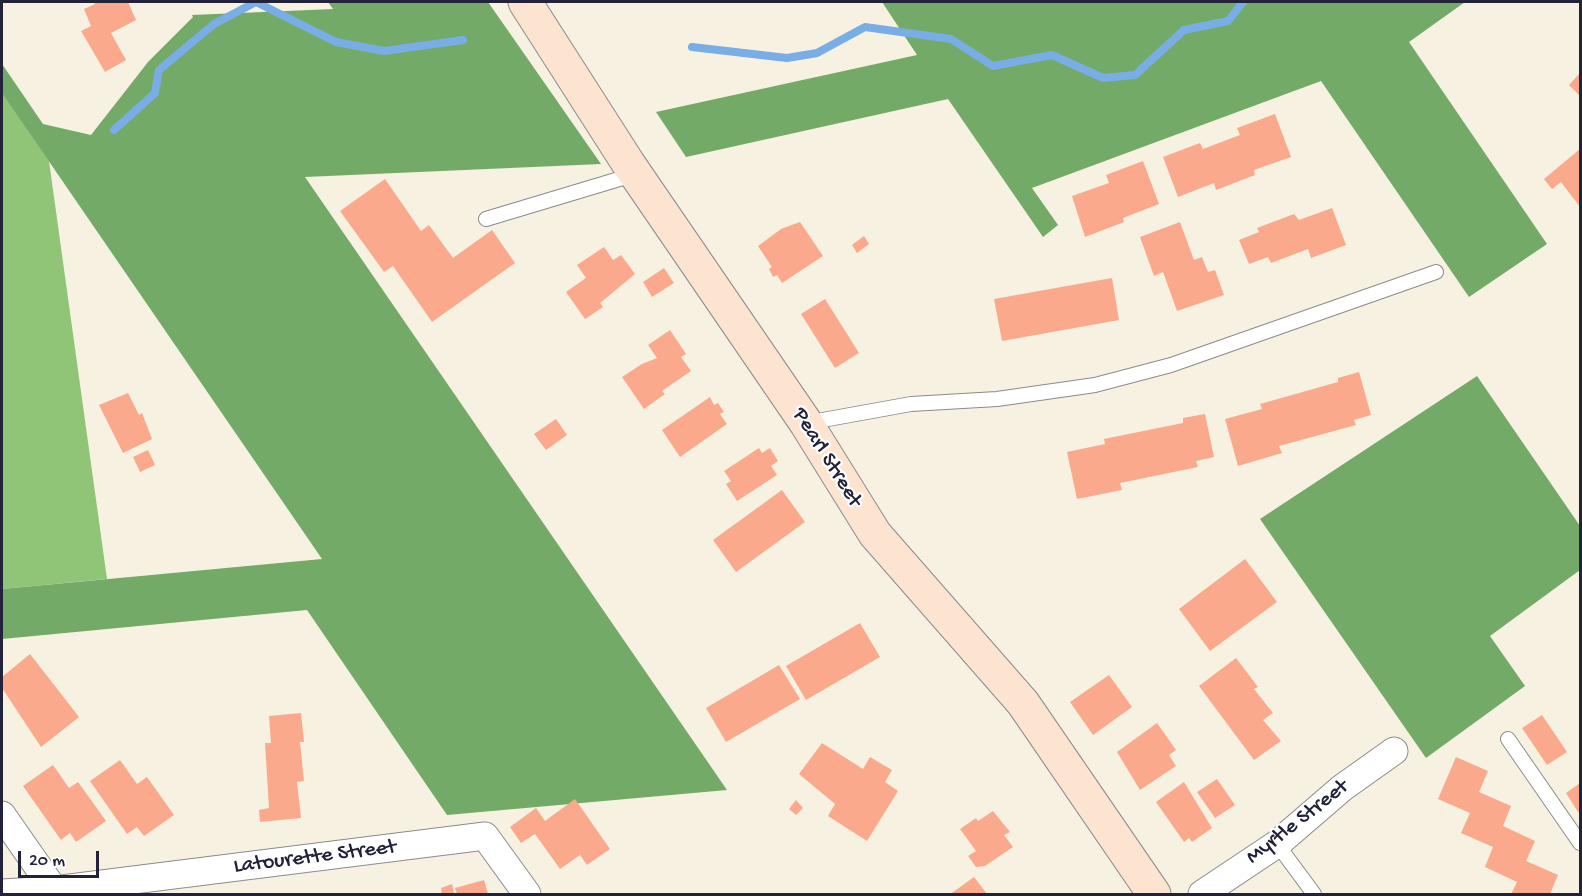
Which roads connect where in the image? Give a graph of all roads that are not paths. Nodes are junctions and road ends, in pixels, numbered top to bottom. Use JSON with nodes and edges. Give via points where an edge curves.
{"nodes":[{"id":1,"x":525,"y":2,"type":"edge"},
{"id":2,"x":636,"y":174,"type":"junction"},
{"id":3,"x":486,"y":219,"type":"dead end"},
{"id":4,"x":1436,"y":272,"type":"dead end"},
{"id":5,"x":806,"y":423,"type":"junction"},
{"id":6,"x":1508,"y":739,"type":"dead end"},
{"id":7,"x":1394,"y":751,"type":"dead end"},
{"id":8,"x":2,"y":815,"type":"edge"},
{"id":9,"x":1581,"y":843,"type":"edge"},
{"id":10,"x":1277,"y":844,"type":"junction"},
{"id":11,"x":56,"y":892,"type":"edge"},
{"id":12,"x":2,"y":893,"type":"edge"},
{"id":13,"x":527,"y":894,"type":"edge"},
{"id":14,"x":1154,"y":894,"type":"edge"},
{"id":15,"x":1202,"y":894,"type":"edge"},
{"id":16,"x":1314,"y":894,"type":"edge"}],
"edges":[{"from":1,"to":2,"type":"street","name":"Pearl Street"},
{"from":2,"to":3,"type":"lane"},
{"from":2,"to":5,"type":"street","name":"Pearl Street"},
{"from":4,"to":5,"type":"lane","via":[[1171,365],[1095,385],[997,399],[911,404]]},
{"from":5,"to":14,"type":"street","name":"Pearl Street","via":[[875,534],[1023,703]]},
{"from":6,"to":9,"type":"lane"},
{"from":7,"to":10,"type":"street","name":"Myrtle Street","via":[[1342,788]]},
{"from":8,"to":11,"type":"street"},
{"from":10,"to":15,"type":"street","name":"Myrtle Street"},
{"from":10,"to":16,"type":"lane"},
{"from":11,"to":12,"type":"street","name":"Latourette Street"},
{"from":11,"to":13,"type":"street","name":"Latourette Street","via":[[485,836]]}]}
